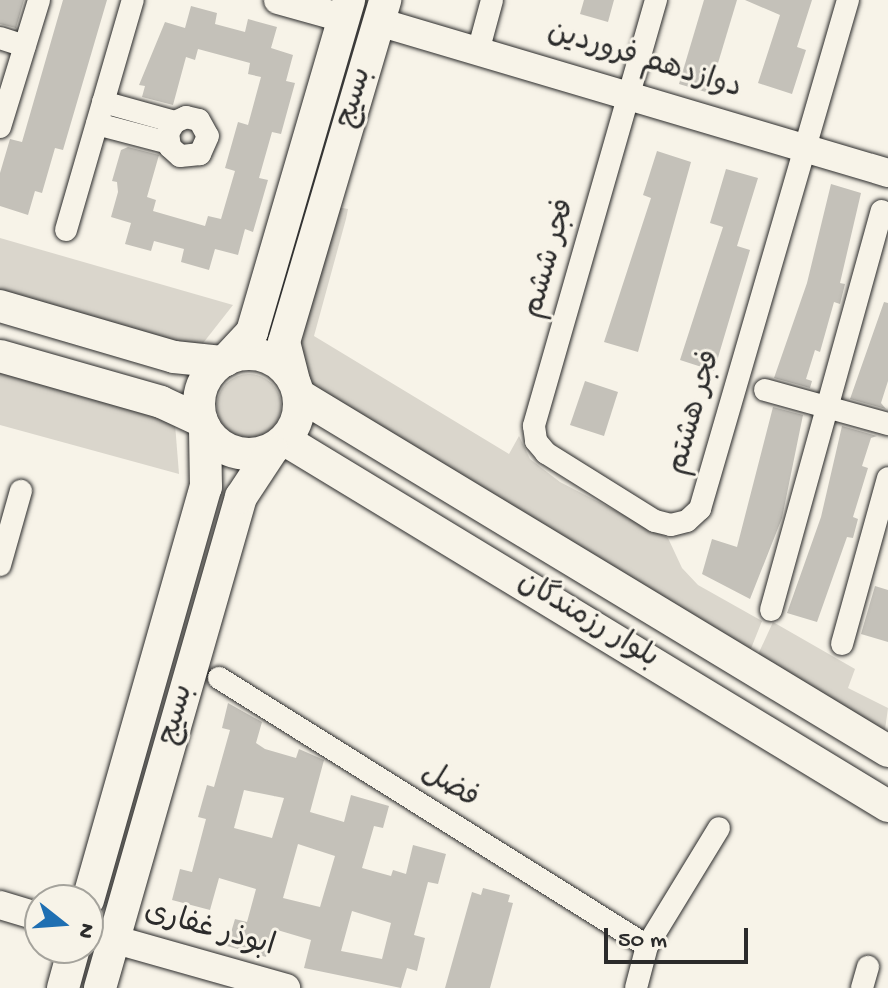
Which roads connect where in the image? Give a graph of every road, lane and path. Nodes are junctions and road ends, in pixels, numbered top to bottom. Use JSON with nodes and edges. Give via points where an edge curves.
{"nodes":[{"id":1,"x":39,"y":0,"type":"edge"},
{"id":2,"x":133,"y":0,"type":"edge"},
{"id":3,"x":278,"y":0,"type":"edge"},
{"id":4,"x":492,"y":0,"type":"edge"},
{"id":5,"x":656,"y":0,"type":"edge"},
{"id":6,"x":848,"y":0,"type":"edge"},
{"id":7,"x":346,"y":9,"type":"edge"},
{"id":8,"x":382,"y":11,"type":"edge"},
{"id":9,"x":0,"y":38,"type":"edge"},
{"id":10,"x":25,"y":46,"type":"junction"},
{"id":11,"x":479,"y":48,"type":"junction"},
{"id":12,"x":630,"y":93,"type":"junction"},
{"id":13,"x":103,"y":102,"type":"junction"},
{"id":14,"x":97,"y":124,"type":"junction"},
{"id":15,"x":0,"y":127,"type":"edge"},
{"id":16,"x":804,"y":146,"type":"junction"},
{"id":17,"x":888,"y":173,"type":"edge"},
{"id":18,"x":882,"y":211,"type":"dead end"},
{"id":19,"x":66,"y":230,"type":"dead end"},
{"id":20,"x":0,"y":306,"type":"edge"},
{"id":21,"x":0,"y":356,"type":"edge"},
{"id":22,"x":224,"y":361,"type":"junction"},
{"id":23,"x":296,"y":388,"type":"junction"},
{"id":24,"x":765,"y":390,"type":"dead end"},
{"id":25,"x":827,"y":407,"type":"junction"},
{"id":26,"x":203,"y":424,"type":"junction"},
{"id":27,"x":888,"y":424,"type":"edge"},
{"id":28,"x":536,"y":441,"type":"joint"},
{"id":29,"x":278,"y":445,"type":"junction"},
{"id":30,"x":888,"y":478,"type":"edge"},
{"id":31,"x":21,"y":491,"type":"dead end"},
{"id":32,"x":0,"y":565,"type":"edge"},
{"id":33,"x":771,"y":610,"type":"dead end"},
{"id":34,"x":842,"y":644,"type":"dead end"},
{"id":35,"x":219,"y":678,"type":"dead end"},
{"id":36,"x":888,"y":751,"type":"edge"},
{"id":37,"x":888,"y":806,"type":"edge"},
{"id":38,"x":719,"y":828,"type":"dead end"},
{"id":39,"x":93,"y":884,"type":"edge"},
{"id":40,"x":0,"y":905,"type":"edge"},
{"id":41,"x":24,"y":912,"type":"edge"},
{"id":42,"x":104,"y":927,"type":"edge"},
{"id":43,"x":104,"y":937,"type":"edge"},
{"id":44,"x":647,"y":946,"type":"junction"},
{"id":45,"x":70,"y":964,"type":"edge"},
{"id":46,"x":100,"y":964,"type":"edge"},
{"id":47,"x":63,"y":988,"type":"edge"},
{"id":48,"x":100,"y":988,"type":"edge"},
{"id":49,"x":286,"y":988,"type":"edge"},
{"id":50,"x":636,"y":988,"type":"edge"}],
"edges":[{"from":1,"to":10,"type":"street"},
{"from":2,"to":13,"type":"street"},
{"from":3,"to":7,"type":"street"},
{"from":4,"to":11,"type":"street"},
{"from":5,"to":12,"type":"street","name":"فجر ششم"},
{"from":6,"to":16,"type":"street","name":"فجر هشتم"},
{"from":7,"to":22,"type":"main road","name":"بسیج","via":[[252,332]]},
{"from":8,"to":11,"type":"street","name":"دوازدهم فروردین"},
{"from":8,"to":23,"type":"main road","name":"بسیج","via":[[284,342]]},
{"from":9,"to":10,"type":"street"},
{"from":10,"to":15,"type":"street"},
{"from":11,"to":12,"type":"street","name":"دوازدهم فروردین"},
{"from":12,"to":16,"type":"street","name":"دوازدهم فروردین"},
{"from":12,"to":28,"type":"street","name":"فجر ششم","via":[[534,426]]},
{"from":13,"to":14,"type":"street"},
{"from":13,"to":14,"type":"street","via":[[172,133]]},
{"from":14,"to":19,"type":"street"},
{"from":16,"to":17,"type":"street","name":"دوازدهم فروردین"},
{"from":16,"to":28,"type":"street","name":"فجر هشتم","via":[[700,509],[687,521],[655,521],[546,453]]},
{"from":18,"to":25,"type":"street"},
{"from":20,"to":22,"type":"main road","via":[[174,357]]},
{"from":21,"to":26,"type":"main road","via":[[161,402]]},
{"from":22,"to":23,"type":"main road","via":[[265,356]]},
{"from":22,"to":26,"type":"main road","via":[[202,388]]},
{"from":23,"to":29,"type":"main road","via":[[299,411]]},
{"from":23,"to":36,"type":"main road","name":"بلوار رزمندگان"},
{"from":24,"to":25,"type":"street"},
{"from":25,"to":27,"type":"street"},
{"from":25,"to":33,"type":"street"},
{"from":26,"to":29,"type":"main road","via":[[234,452]]},
{"from":26,"to":39,"type":"main road","name":"بسیج","via":[[206,487]]},
{"from":29,"to":37,"type":"main road","name":"بلوار رزمندگان"},
{"from":29,"to":42,"type":"main road","name":"بسیج","via":[[241,497]]},
{"from":30,"to":34,"type":"street"},
{"from":31,"to":32,"type":"street"},
{"from":35,"to":44,"type":"street","name":"فضل"},
{"from":38,"to":44,"type":"street"},
{"from":40,"to":41,"type":"street"},
{"from":43,"to":49,"type":"street","name":"ابوذر غفاری"},
{"from":44,"to":50,"type":"street"},
{"from":45,"to":47,"type":"main road"},
{"from":46,"to":48,"type":"main road","name":"بسیج"}]}
